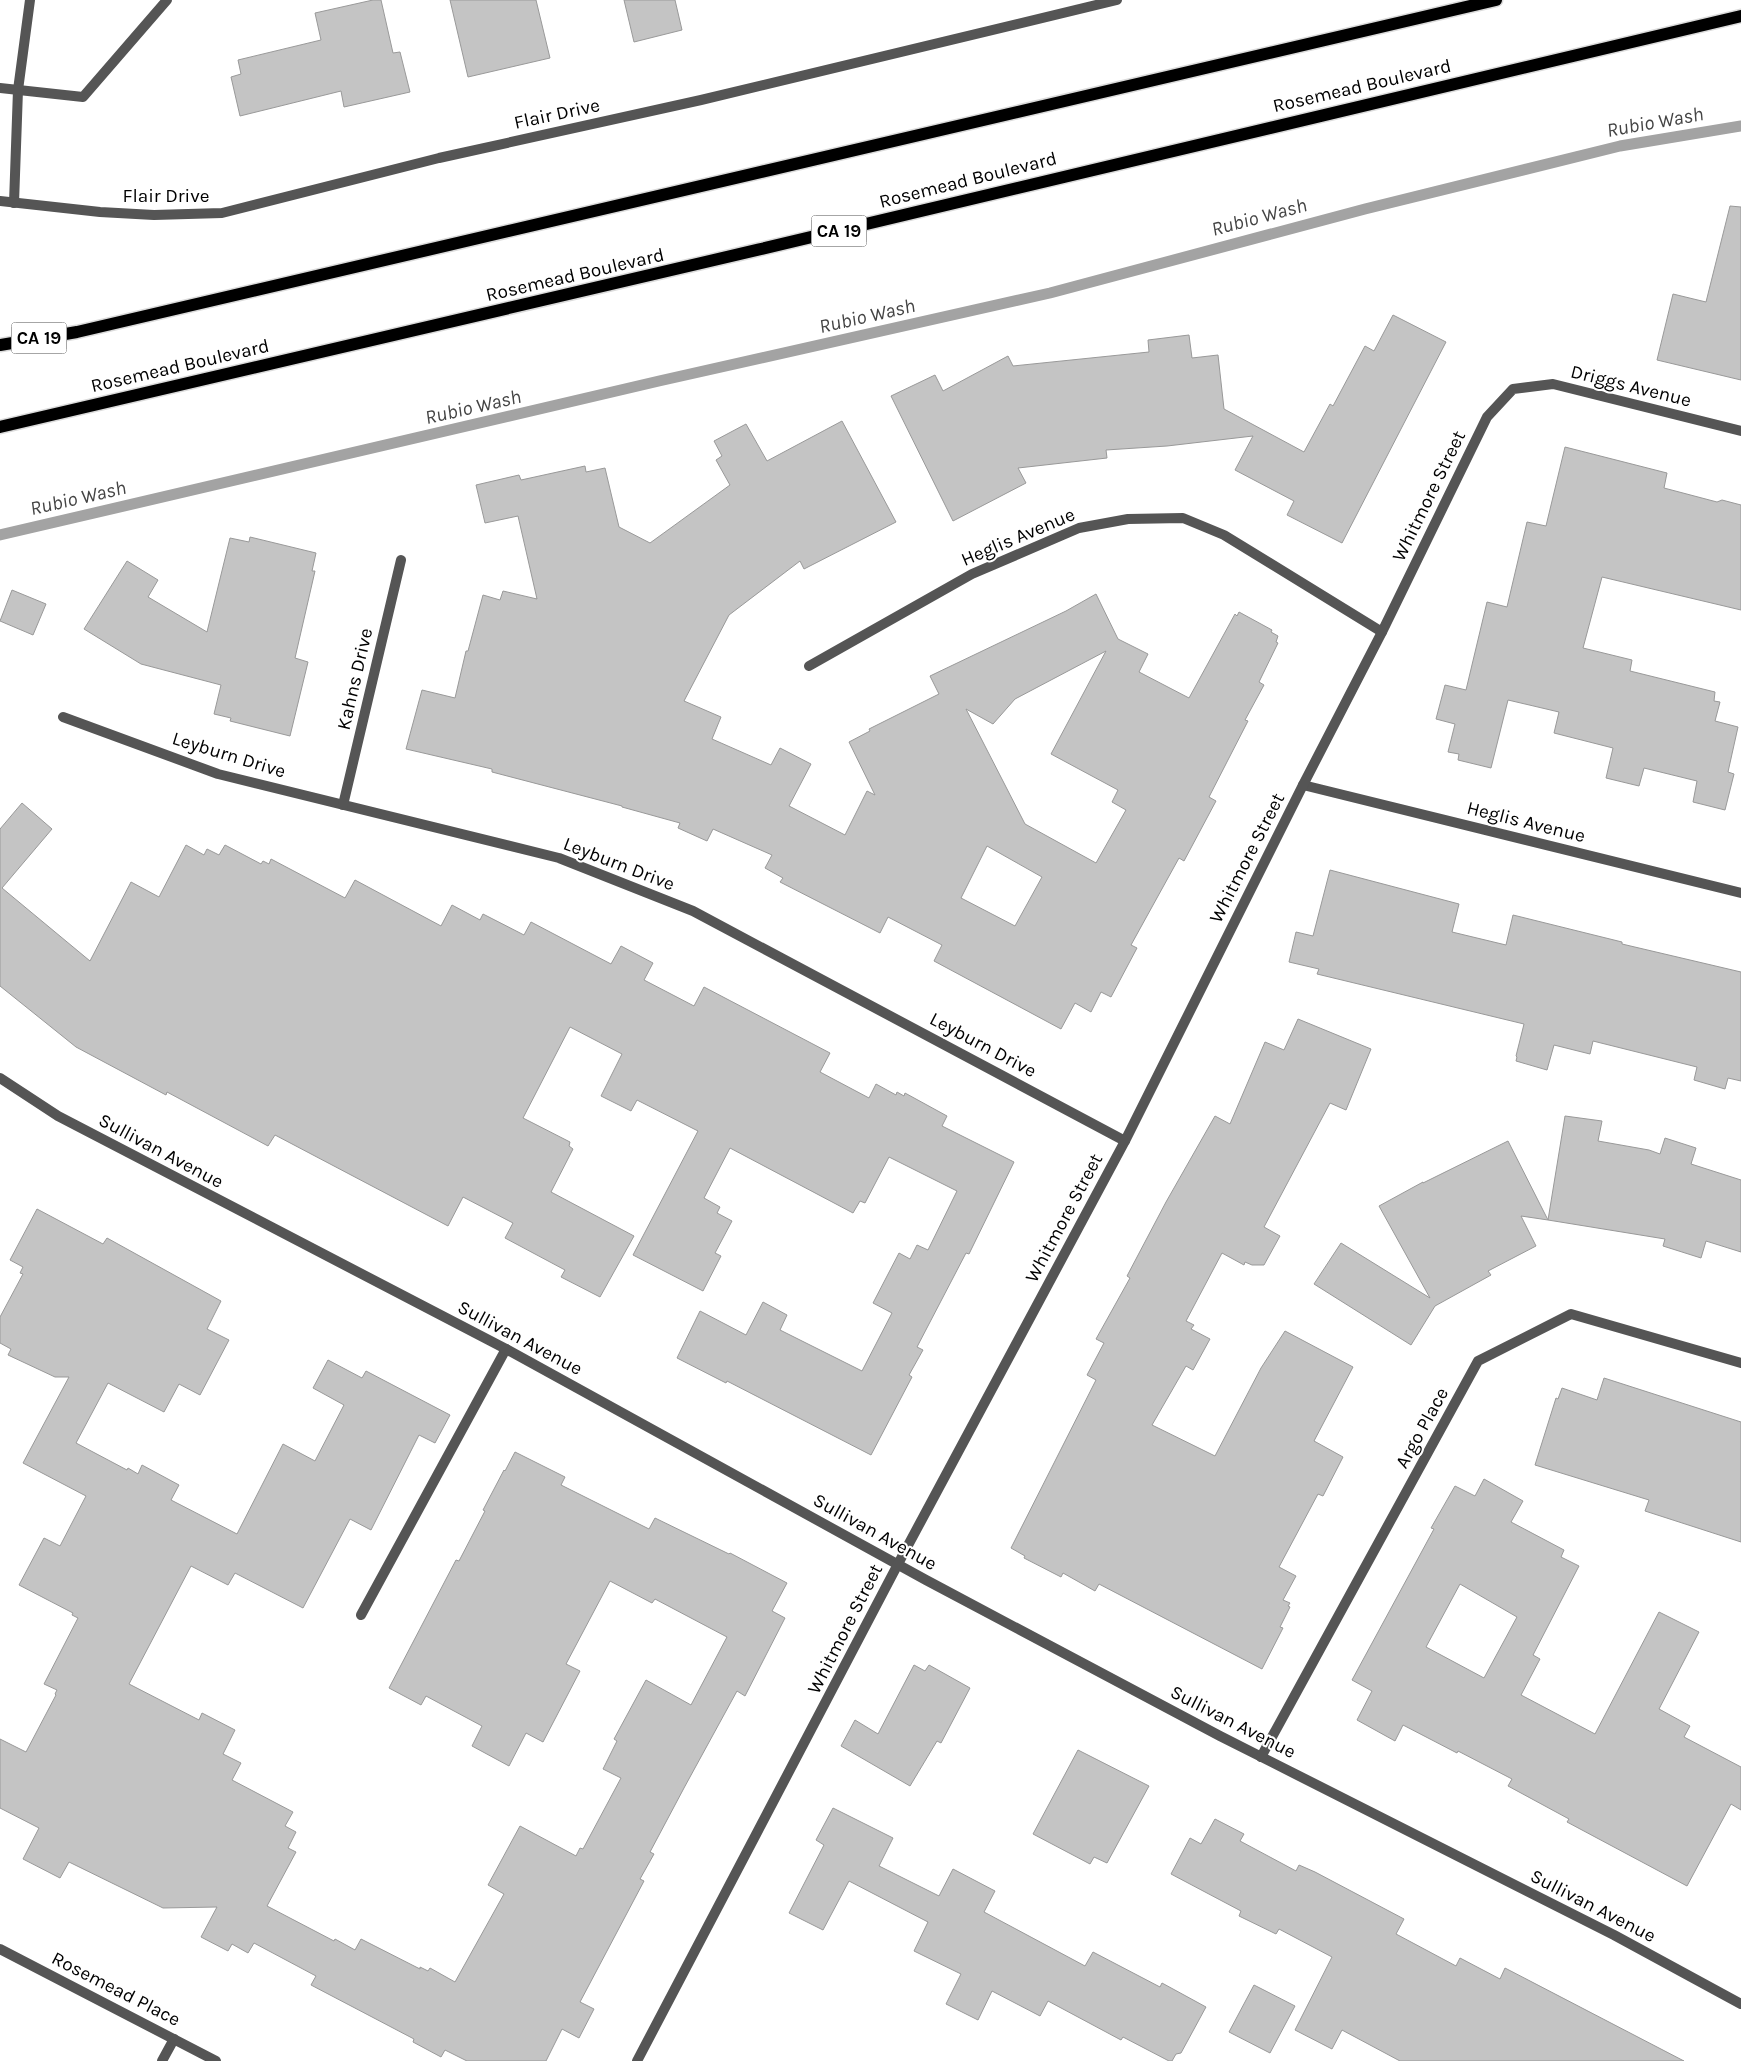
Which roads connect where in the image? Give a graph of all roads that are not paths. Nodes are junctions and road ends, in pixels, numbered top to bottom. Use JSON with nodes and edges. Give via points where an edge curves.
{"nodes":[{"id":1,"x":30,"y":0,"type":"edge"},
{"id":2,"x":167,"y":0,"type":"edge"},
{"id":3,"x":1117,"y":0,"type":"edge"},
{"id":4,"x":1496,"y":0,"type":"edge"},
{"id":5,"x":1741,"y":16,"type":"edge"},
{"id":6,"x":0,"y":88,"type":"edge"},
{"id":7,"x":18,"y":90,"type":"junction"},
{"id":8,"x":0,"y":201,"type":"edge"},
{"id":9,"x":14,"y":203,"type":"junction"},
{"id":10,"x":0,"y":345,"type":"edge"},
{"id":11,"x":1513,"y":390,"type":"joint"},
{"id":12,"x":0,"y":427,"type":"edge"},
{"id":13,"x":1741,"y":431,"type":"edge"},
{"id":14,"x":401,"y":560,"type":"dead end"},
{"id":15,"x":1382,"y":632,"type":"junction"},
{"id":16,"x":809,"y":666,"type":"dead end"},
{"id":17,"x":63,"y":717,"type":"dead end"},
{"id":18,"x":1303,"y":785,"type":"junction"},
{"id":19,"x":343,"y":806,"type":"junction"},
{"id":20,"x":1741,"y":893,"type":"edge"},
{"id":21,"x":0,"y":1078,"type":"edge"},
{"id":22,"x":1125,"y":1141,"type":"junction"},
{"id":23,"x":506,"y":1350,"type":"junction"},
{"id":24,"x":1741,"y":1362,"type":"edge"},
{"id":25,"x":898,"y":1564,"type":"junction"},
{"id":26,"x":361,"y":1615,"type":"dead end"},
{"id":27,"x":1261,"y":1757,"type":"junction"},
{"id":28,"x":0,"y":1949,"type":"edge"},
{"id":29,"x":1741,"y":2004,"type":"edge"},
{"id":30,"x":174,"y":2039,"type":"junction"},
{"id":31,"x":162,"y":2061,"type":"edge"},
{"id":32,"x":216,"y":2061,"type":"edge"},
{"id":33,"x":637,"y":2061,"type":"edge"}],
"edges":[{"from":1,"to":7,"type":"street"},
{"from":2,"to":7,"type":"street","via":[[83,97]]},
{"from":3,"to":9,"type":"street","name":"Flair Drive","via":[[711,98],[439,158],[222,213],[154,215]]},
{"from":4,"to":10,"type":"main road","number":"CA 19","via":[[77,332]]},
{"from":5,"to":12,"type":"main road","name":"Rosemead Boulevard","number":"CA 19","via":[[595,290]]},
{"from":6,"to":7,"type":"street"},
{"from":7,"to":9,"type":"street"},
{"from":8,"to":9,"type":"street","name":"Flair Drive"},
{"from":11,"to":13,"type":"street","name":"Driggs Avenue","via":[[1553,384]]},
{"from":11,"to":15,"type":"street","name":"Whitmore Street","via":[[1487,417]]},
{"from":14,"to":19,"type":"street","name":"Kahns Drive"},
{"from":15,"to":16,"type":"street","name":"Heglis Avenue","via":[[1224,535],[1182,518],[1128,519],[1080,528],[972,574]]},
{"from":15,"to":18,"type":"street","name":"Whitmore Street"},
{"from":17,"to":19,"type":"street","name":"Leyburn Drive","via":[[218,774]]},
{"from":18,"to":20,"type":"street","name":"Heglis Avenue"},
{"from":18,"to":22,"type":"street","name":"Whitmore Street"},
{"from":19,"to":22,"type":"street","name":"Leyburn Drive","via":[[559,858],[693,910]]},
{"from":21,"to":23,"type":"street","name":"Sullivan Avenue","via":[[58,1116]]},
{"from":22,"to":25,"type":"street","name":"Whitmore Street"},
{"from":23,"to":25,"type":"street","name":"Sullivan Avenue"},
{"from":23,"to":26,"type":"street"},
{"from":24,"to":27,"type":"street","name":"Argo Place","via":[[1571,1314],[1478,1361]]},
{"from":25,"to":27,"type":"street","name":"Sullivan Avenue"},
{"from":25,"to":33,"type":"street","name":"Whitmore Street"},
{"from":27,"to":29,"type":"street","name":"Sullivan Avenue","via":[[1605,1931]]},
{"from":28,"to":30,"type":"street","name":"Rosemead Place"},
{"from":30,"to":31,"type":"street"},
{"from":30,"to":32,"type":"street","name":"Rosemead Place"}]}
